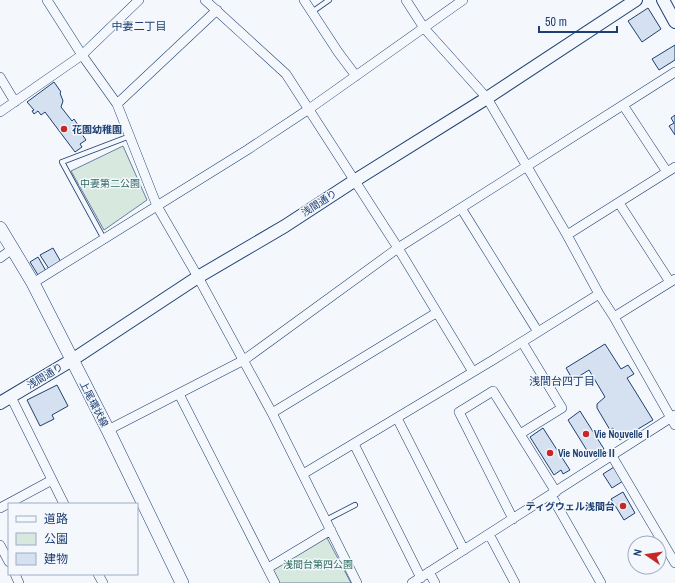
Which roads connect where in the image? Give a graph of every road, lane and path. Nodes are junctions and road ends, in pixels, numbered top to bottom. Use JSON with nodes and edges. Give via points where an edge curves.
{"nodes":[{"id":1,"x":48,"y":0,"type":"edge"},
{"id":2,"x":139,"y":0,"type":"edge"},
{"id":3,"x":205,"y":0,"type":"edge"},
{"id":4,"x":304,"y":0,"type":"edge"},
{"id":5,"x":329,"y":0,"type":"edge"},
{"id":6,"x":406,"y":0,"type":"edge"},
{"id":7,"x":463,"y":0,"type":"edge"},
{"id":8,"x":636,"y":0,"type":"edge"},
{"id":9,"x":663,"y":0,"type":"edge"},
{"id":10,"x":217,"y":10,"type":"junction"},
{"id":11,"x":312,"y":12,"type":"junction"},
{"id":12,"x":675,"y":22,"type":"edge"},
{"id":13,"x":424,"y":28,"type":"junction"},
{"id":14,"x":82,"y":55,"type":"junction"},
{"id":15,"x":675,"y":72,"type":"edge"},
{"id":16,"x":356,"y":76,"type":"junction"},
{"id":17,"x":0,"y":77,"type":"edge"},
{"id":18,"x":487,"y":98,"type":"junction"},
{"id":19,"x":15,"y":102,"type":"junction"},
{"id":20,"x":117,"y":104,"type":"junction"},
{"id":21,"x":624,"y":105,"type":"junction"},
{"id":22,"x":309,"y":109,"type":"junction"},
{"id":23,"x":0,"y":112,"type":"edge"},
{"id":24,"x":130,"y":136,"type":"junction"},
{"id":25,"x":527,"y":167,"type":"junction"},
{"id":26,"x":671,"y":170,"type":"edge"},
{"id":27,"x":354,"y":181,"type":"junction"},
{"id":28,"x":619,"y":203,"type":"junction"},
{"id":29,"x":157,"y":206,"type":"junction"},
{"id":30,"x":461,"y":208,"type":"junction"},
{"id":31,"x":0,"y":228,"type":"edge"},
{"id":32,"x":567,"y":235,"type":"junction"},
{"id":33,"x":104,"y":239,"type":"junction"},
{"id":34,"x":398,"y":248,"type":"junction"},
{"id":35,"x":12,"y":249,"type":"junction"},
{"id":36,"x":0,"y":258,"type":"edge"},
{"id":37,"x":198,"y":277,"type":"junction"},
{"id":38,"x":673,"y":280,"type":"edge"},
{"id":39,"x":33,"y":283,"type":"junction"},
{"id":40,"x":599,"y":294,"type":"junction"},
{"id":41,"x":436,"y":313,"type":"junction"},
{"id":42,"x":614,"y":317,"type":"junction"},
{"id":43,"x":538,"y":332,"type":"junction"},
{"id":44,"x":522,"y":342,"type":"junction"},
{"id":45,"x":72,"y":360,"type":"junction"},
{"id":46,"x":244,"y":360,"type":"junction"},
{"id":47,"x":473,"y":372,"type":"junction"},
{"id":48,"x":180,"y":394,"type":"junction"},
{"id":49,"x":11,"y":397,"type":"junction"},
{"id":50,"x":0,"y":403,"type":"edge"},
{"id":51,"x":272,"y":413,"type":"junction"},
{"id":52,"x":397,"y":418,"type":"junction"},
{"id":53,"x":674,"y":420,"type":"edge"},
{"id":54,"x":108,"y":430,"type":"junction"},
{"id":55,"x":520,"y":434,"type":"junction"},
{"id":56,"x":354,"y":444,"type":"junction"},
{"id":57,"x":612,"y":456,"type":"junction"},
{"id":58,"x":303,"y":474,"type":"junction"},
{"id":59,"x":52,"y":480,"type":"junction"},
{"id":60,"x":554,"y":494,"type":"junction"},
{"id":61,"x":9,"y":503,"type":"edge"},
{"id":62,"x":64,"y":503,"type":"edge"},
{"id":63,"x":355,"y":505,"type":"dead end"},
{"id":64,"x":326,"y":520,"type":"junction"},
{"id":65,"x":513,"y":520,"type":"junction"},
{"id":66,"x":331,"y":530,"type":"junction"},
{"id":67,"x":489,"y":534,"type":"junction"},
{"id":68,"x":0,"y":545,"type":"edge"},
{"id":69,"x":464,"y":550,"type":"junction"},
{"id":70,"x":8,"y":560,"type":"edge"},
{"id":71,"x":675,"y":564,"type":"edge"},
{"id":72,"x":268,"y":568,"type":"junction"},
{"id":73,"x":429,"y":572,"type":"junction"},
{"id":74,"x":421,"y":578,"type":"junction"},
{"id":75,"x":182,"y":583,"type":"edge"},
{"id":76,"x":275,"y":583,"type":"edge"},
{"id":77,"x":357,"y":583,"type":"edge"},
{"id":78,"x":412,"y":583,"type":"edge"},
{"id":79,"x":435,"y":583,"type":"edge"},
{"id":80,"x":515,"y":583,"type":"edge"},
{"id":81,"x":600,"y":583,"type":"edge"}],
"edges":[{"from":1,"to":14,"type":"street"},
{"from":2,"to":14,"type":"street"},
{"from":3,"to":10,"type":"street"},
{"from":4,"to":11,"type":"street"},
{"from":5,"to":11,"type":"lane"},
{"from":6,"to":13,"type":"street"},
{"from":7,"to":13,"type":"street"},
{"from":8,"to":18,"type":"street","name":"浅間通り"},
{"from":9,"to":12,"type":"street"},
{"from":10,"to":20,"type":"street"},
{"from":10,"to":22,"type":"street","via":[[286,74]]},
{"from":11,"to":16,"type":"street"},
{"from":13,"to":16,"type":"street"},
{"from":13,"to":18,"type":"street"},
{"from":14,"to":19,"type":"street"},
{"from":14,"to":20,"type":"street"},
{"from":15,"to":21,"type":"street"},
{"from":16,"to":22,"type":"street"},
{"from":17,"to":19,"type":"street"},
{"from":18,"to":25,"type":"street"},
{"from":18,"to":27,"type":"street","name":"浅間通り"},
{"from":19,"to":23,"type":"street"},
{"from":20,"to":24,"type":"street"},
{"from":21,"to":25,"type":"street"},
{"from":21,"to":26,"type":"street"},
{"from":22,"to":27,"type":"street"},
{"from":22,"to":29,"type":"street"},
{"from":24,"to":29,"type":"street"},
{"from":24,"to":33,"type":"lane","via":[[62,162]]},
{"from":25,"to":30,"type":"street"},
{"from":25,"to":32,"type":"street"},
{"from":26,"to":28,"type":"street"},
{"from":27,"to":34,"type":"street"},
{"from":27,"to":37,"type":"street","name":"浅間通り","via":[[285,226]]},
{"from":28,"to":32,"type":"street"},
{"from":28,"to":38,"type":"street"},
{"from":29,"to":33,"type":"street"},
{"from":29,"to":37,"type":"street"},
{"from":30,"to":34,"type":"street"},
{"from":30,"to":43,"type":"street"},
{"from":31,"to":35,"type":"main road","name":"上尾環状線"},
{"from":32,"to":40,"type":"street"},
{"from":33,"to":39,"type":"street"},
{"from":34,"to":41,"type":"street"},
{"from":34,"to":46,"type":"street"},
{"from":35,"to":36,"type":"street"},
{"from":35,"to":39,"type":"main road","name":"上尾環状線"},
{"from":37,"to":45,"type":"street","name":"浅間通り"},
{"from":37,"to":46,"type":"street"},
{"from":38,"to":42,"type":"street"},
{"from":39,"to":45,"type":"main road","name":"上尾環状線"},
{"from":40,"to":42,"type":"street"},
{"from":40,"to":43,"type":"street"},
{"from":41,"to":47,"type":"street"},
{"from":41,"to":51,"type":"street"},
{"from":42,"to":53,"type":"street"},
{"from":43,"to":44,"type":"street"},
{"from":44,"to":47,"type":"street"},
{"from":44,"to":55,"type":"street","via":[[562,408]]},
{"from":45,"to":49,"type":"street","name":"浅間通り"},
{"from":45,"to":54,"type":"main road","name":"上尾環状線"},
{"from":46,"to":48,"type":"street"},
{"from":46,"to":51,"type":"street"},
{"from":47,"to":52,"type":"street"},
{"from":48,"to":54,"type":"street"},
{"from":48,"to":72,"type":"street"},
{"from":49,"to":50,"type":"street","name":"浅間通り"},
{"from":49,"to":59,"type":"street"},
{"from":51,"to":58,"type":"street"},
{"from":52,"to":56,"type":"street"},
{"from":52,"to":69,"type":"street"},
{"from":53,"to":57,"type":"street"},
{"from":54,"to":75,"type":"main road","name":"上尾環状線"},
{"from":55,"to":60,"type":"street"},
{"from":55,"to":65,"type":"street","via":[[492,391],[459,412]]},
{"from":56,"to":58,"type":"street"},
{"from":56,"to":74,"type":"street"},
{"from":57,"to":60,"type":"street"},
{"from":57,"to":71,"type":"street"},
{"from":58,"to":64,"type":"street"},
{"from":59,"to":61,"type":"street"},
{"from":59,"to":62,"type":"street"},
{"from":60,"to":65,"type":"street"},
{"from":60,"to":81,"type":"street"},
{"from":63,"to":64,"type":"lane"},
{"from":64,"to":66,"type":"street"},
{"from":65,"to":67,"type":"street"},
{"from":66,"to":72,"type":"street"},
{"from":66,"to":77,"type":"street"},
{"from":67,"to":69,"type":"street"},
{"from":67,"to":80,"type":"street"},
{"from":68,"to":70,"type":"street"},
{"from":69,"to":73,"type":"street"},
{"from":72,"to":76,"type":"street"},
{"from":73,"to":74,"type":"street"},
{"from":73,"to":79,"type":"street"},
{"from":74,"to":78,"type":"street"}]}
